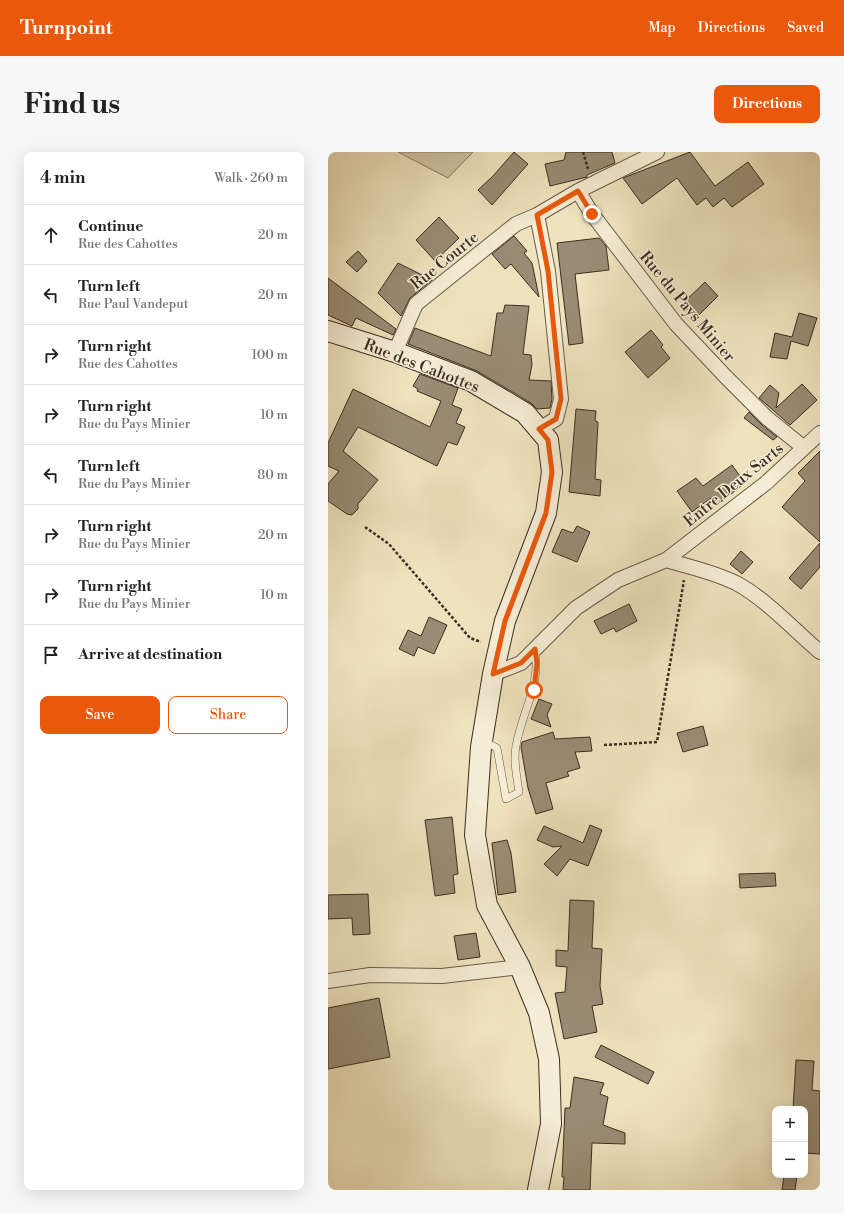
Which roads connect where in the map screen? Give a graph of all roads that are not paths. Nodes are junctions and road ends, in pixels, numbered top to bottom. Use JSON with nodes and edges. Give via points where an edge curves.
{"nodes":[{"id":1,"x":657,"y":152,"type":"edge"},
{"id":2,"x":578,"y":191,"type":"junction"},
{"id":3,"x":537,"y":215,"type":"junction"},
{"id":4,"x":328,"y":331,"type":"edge"},
{"id":5,"x":395,"y":352,"type":"junction"},
{"id":6,"x":539,"y":429,"type":"junction"},
{"id":7,"x":820,"y":433,"type":"edge"},
{"id":8,"x":803,"y":448,"type":"junction"},
{"id":9,"x":666,"y":560,"type":"junction"},
{"id":10,"x":535,"y":649,"type":"junction"},
{"id":11,"x":820,"y":652,"type":"edge"},
{"id":12,"x":493,"y":674,"type":"junction"},
{"id":13,"x":482,"y":740,"type":"junction"},
{"id":14,"x":520,"y":967,"type":"junction"},
{"id":15,"x":328,"y":981,"type":"edge"},
{"id":16,"x":538,"y":1190,"type":"edge"}],
"edges":[{"from":1,"to":2,"type":"street"},
{"from":2,"to":3,"type":"street"},
{"from":2,"to":8,"type":"street","name":"Rue du Pays Minier","via":[[592,214],[676,324],[751,402]]},
{"from":3,"to":5,"type":"street","name":"Rue Courte","via":[[516,224],[416,304]]},
{"from":3,"to":6,"type":"street","via":[[548,271],[561,399],[556,419]]},
{"from":4,"to":5,"type":"street","name":"Rue des Cahottes"},
{"from":5,"to":6,"type":"street","name":"Rue des Cahottes","via":[[471,381],[525,412]]},
{"from":6,"to":12,"type":"street","name":"Rue des Cahottes","via":[[548,440],[552,472],[546,513],[505,621]]},
{"from":7,"to":8,"type":"street","name":"Entre Deux Sarts"},
{"from":8,"to":9,"type":"street","name":"Entre Deux Sarts","via":[[766,483]]},
{"from":9,"to":10,"type":"street","name":"Entre Deux Sarts","via":[[618,580],[576,608]]},
{"from":9,"to":11,"type":"street","via":[[718,574],[743,587]]},
{"from":10,"to":12,"type":"street","name":"Entre Deux Sarts","via":[[521,663]]},
{"from":10,"to":13,"type":"lane","via":[[537,663],[534,690],[516,746],[515,764],[519,792],[506,799],[497,748]]},
{"from":12,"to":13,"type":"street","name":"Rue des Cahottes"},
{"from":13,"to":14,"type":"street","name":"Rue des Cahottes","via":[[475,834],[487,905]]},
{"from":14,"to":15,"type":"street","via":[[442,976],[370,974]]},
{"from":14,"to":16,"type":"street","name":"Rue des Cahottes","via":[[539,1013],[549,1059],[551,1124]]}]}
